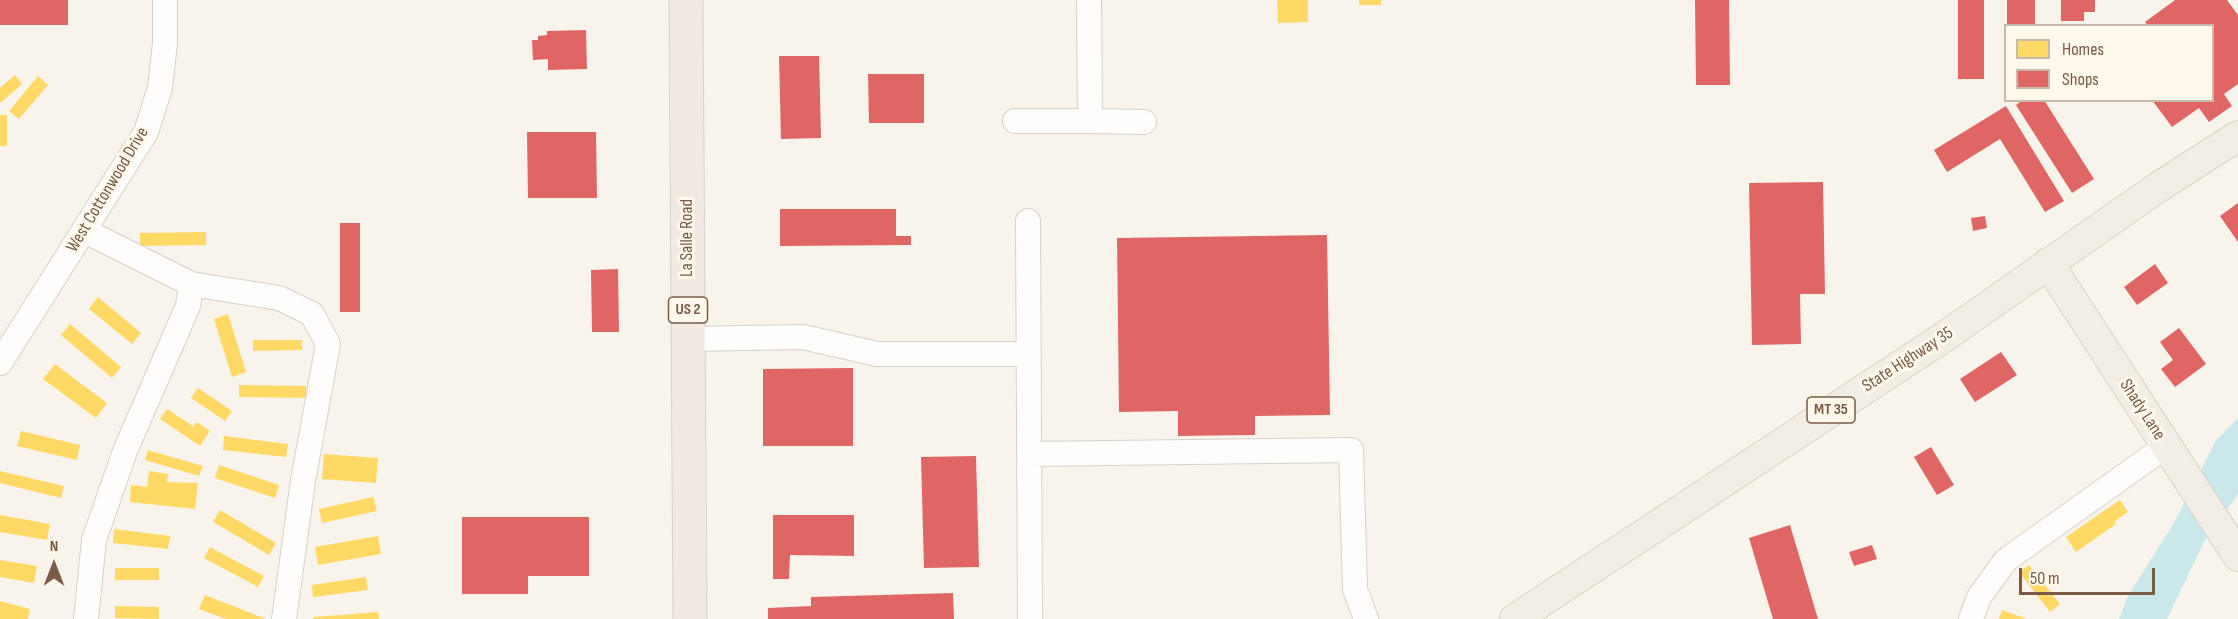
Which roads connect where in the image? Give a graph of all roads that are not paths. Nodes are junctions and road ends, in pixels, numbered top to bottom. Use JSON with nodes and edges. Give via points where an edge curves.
{"nodes":[{"id":1,"x":165,"y":0,"type":"edge"},
{"id":2,"x":686,"y":0,"type":"edge"},
{"id":3,"x":1089,"y":0,"type":"edge"},
{"id":4,"x":1015,"y":121,"type":"dead end"},
{"id":5,"x":1090,"y":121,"type":"junction"},
{"id":6,"x":1144,"y":122,"type":"dead end"},
{"id":7,"x":2238,"y":136,"type":"edge"},
{"id":8,"x":1028,"y":221,"type":"dead end"},
{"id":9,"x":85,"y":231,"type":"junction"},
{"id":10,"x":2048,"y":263,"type":"junction"},
{"id":11,"x":191,"y":284,"type":"junction"},
{"id":12,"x":688,"y":339,"type":"junction"},
{"id":13,"x":1029,"y":354,"type":"junction"},
{"id":14,"x":0,"y":363,"type":"edge"},
{"id":15,"x":2170,"y":453,"type":"junction"},
{"id":16,"x":1029,"y":454,"type":"junction"},
{"id":17,"x":2238,"y":556,"type":"edge"},
{"id":18,"x":86,"y":619,"type":"edge"},
{"id":19,"x":284,"y":619,"type":"edge"},
{"id":20,"x":690,"y":619,"type":"edge"},
{"id":21,"x":1030,"y":619,"type":"edge"},
{"id":22,"x":1365,"y":619,"type":"edge"},
{"id":23,"x":1515,"y":619,"type":"edge"},
{"id":24,"x":1971,"y":619,"type":"edge"}],
"edges":[{"from":1,"to":9,"type":"street","name":"West Cottonwood Drive","via":[[165,43],[154,110],[146,132]]},
{"from":2,"to":12,"type":"highway","name":"La Salle Road","number":"US 2"},
{"from":3,"to":5,"type":"street"},
{"from":4,"to":5,"type":"street"},
{"from":5,"to":6,"type":"street"},
{"from":7,"to":10,"type":"main road","name":"State Highway 35","number":"MT 35"},
{"from":8,"to":13,"type":"street"},
{"from":9,"to":11,"type":"street"},
{"from":9,"to":14,"type":"street","name":"West Cottonwood Drive"},
{"from":10,"to":15,"type":"main road","name":"Shady Lane"},
{"from":10,"to":23,"type":"main road","name":"State Highway 35","number":"MT 35","via":[[1947,335]]},
{"from":11,"to":18,"type":"street","via":[[188,306],[124,451],[94,540]]},
{"from":11,"to":19,"type":"street","via":[[279,298],[312,314],[328,344]]},
{"from":12,"to":13,"type":"street","via":[[803,337],[877,354]]},
{"from":12,"to":20,"type":"highway","name":"La Salle Road","number":"US 2"},
{"from":13,"to":16,"type":"street"},
{"from":15,"to":17,"type":"main road","name":"Shady Lane"},
{"from":15,"to":24,"type":"street","via":[[2006,560],[1979,597]]},
{"from":16,"to":21,"type":"street"},
{"from":16,"to":22,"type":"street","via":[[1351,450],[1355,590]]}]}
